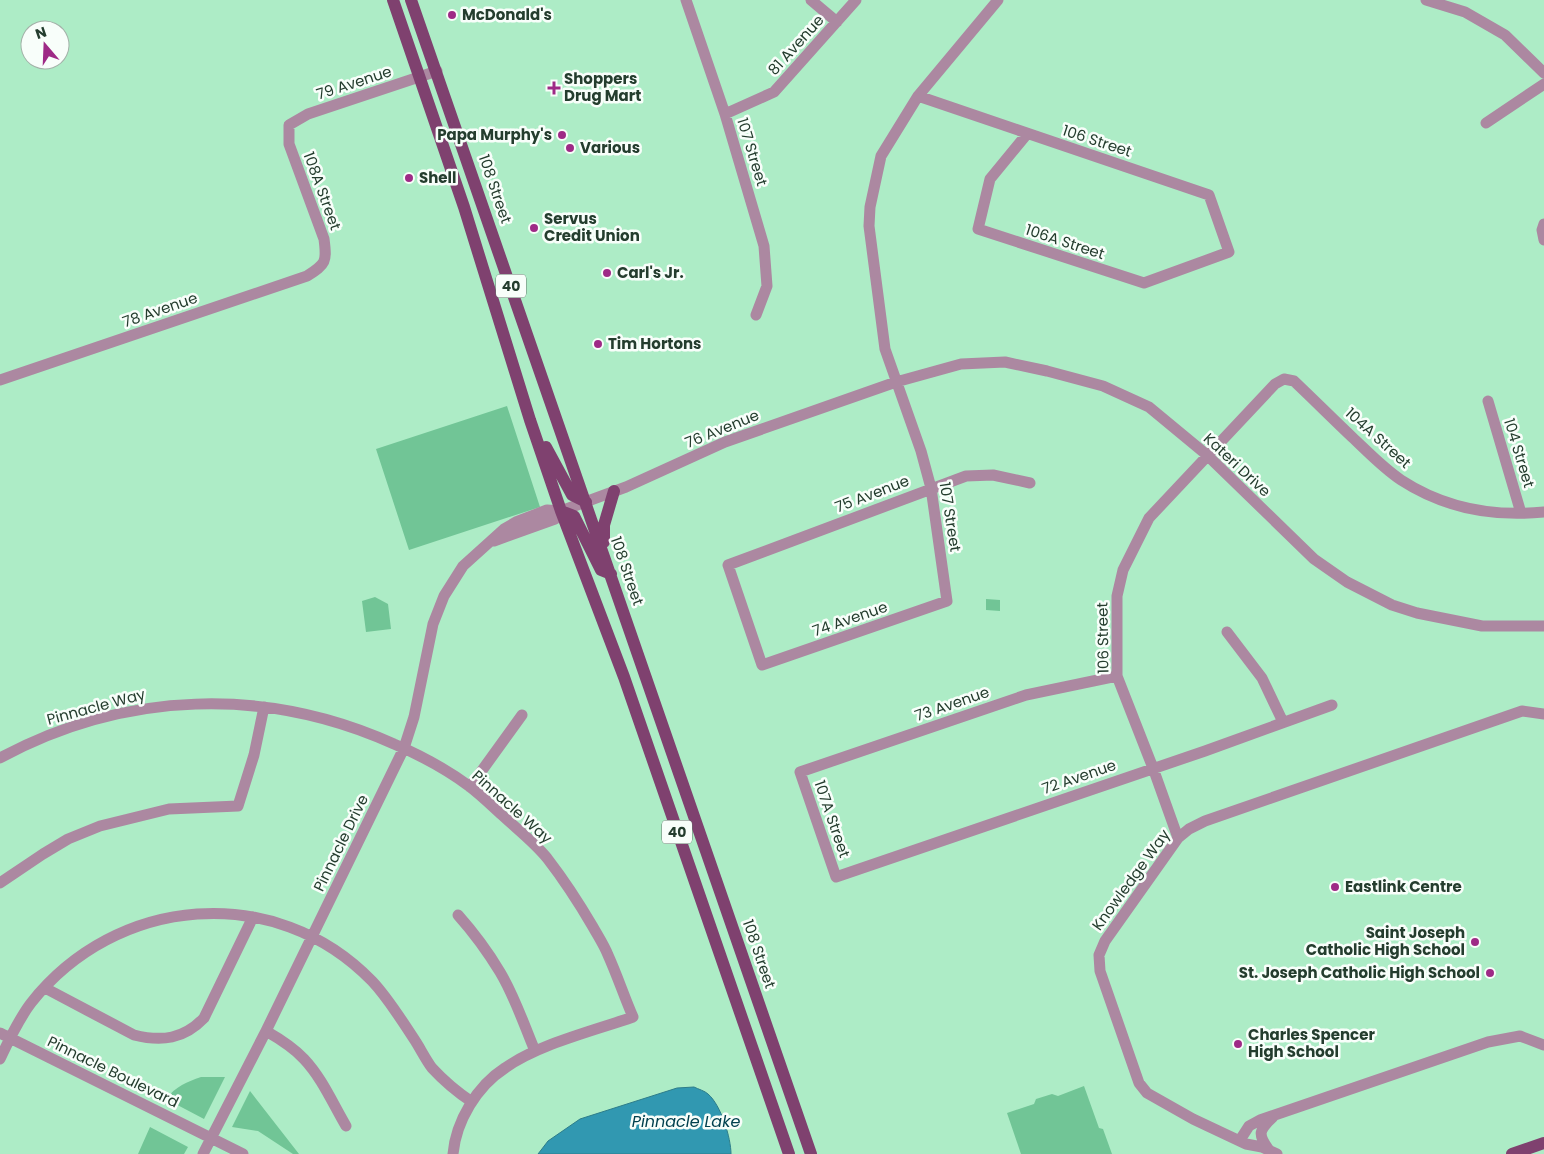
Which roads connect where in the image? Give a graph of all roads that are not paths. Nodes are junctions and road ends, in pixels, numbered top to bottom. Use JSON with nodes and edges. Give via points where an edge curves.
{"nodes":[{"id":1,"x":393,"y":0,"type":"edge"},
{"id":2,"x":411,"y":0,"type":"edge"},
{"id":3,"x":686,"y":0,"type":"edge"},
{"id":4,"x":811,"y":0,"type":"edge"},
{"id":5,"x":856,"y":0,"type":"edge"},
{"id":6,"x":998,"y":0,"type":"edge"},
{"id":7,"x":1426,"y":0,"type":"edge"},
{"id":8,"x":1439,"y":2,"type":"edge"},
{"id":9,"x":837,"y":22,"type":"junction"},
{"id":10,"x":437,"y":71,"type":"junction"},
{"id":11,"x":1544,"y":73,"type":"edge"},
{"id":12,"x":419,"y":77,"type":"junction"},
{"id":13,"x":1544,"y":84,"type":"edge"},
{"id":14,"x":918,"y":96,"type":"junction"},
{"id":15,"x":725,"y":114,"type":"junction"},
{"id":16,"x":1486,"y":122,"type":"dead end"},
{"id":17,"x":289,"y":130,"type":"joint"},
{"id":18,"x":1026,"y":134,"type":"junction"},
{"id":19,"x":1544,"y":224,"type":"edge"},
{"id":20,"x":1544,"y":240,"type":"edge"},
{"id":21,"x":324,"y":261,"type":"joint"},
{"id":22,"x":1144,"y":283,"type":"joint"},
{"id":23,"x":756,"y":315,"type":"dead end"},
{"id":24,"x":0,"y":380,"type":"edge"},
{"id":25,"x":896,"y":382,"type":"junction"},
{"id":26,"x":523,"y":397,"type":"junction"},
{"id":27,"x":1488,"y":401,"type":"dead end"},
{"id":28,"x":1207,"y":455,"type":"junction"},
{"id":29,"x":1030,"y":483,"type":"dead end"},
{"id":30,"x":931,"y":488,"type":"junction"},
{"id":31,"x":614,"y":491,"type":"junction"},
{"id":32,"x":586,"y":502,"type":"junction"},
{"id":33,"x":561,"y":511,"type":"junction"},
{"id":34,"x":1544,"y":512,"type":"edge"},
{"id":35,"x":1521,"y":514,"type":"junction"},
{"id":36,"x":611,"y":574,"type":"junction"},
{"id":37,"x":947,"y":601,"type":"joint"},
{"id":38,"x":1544,"y":626,"type":"edge"},
{"id":39,"x":1227,"y":632,"type":"dead end"},
{"id":40,"x":762,"y":665,"type":"joint"},
{"id":41,"x":1117,"y":676,"type":"junction"},
{"id":42,"x":1332,"y":705,"type":"dead end"},
{"id":43,"x":264,"y":707,"type":"junction"},
{"id":44,"x":1544,"y":714,"type":"edge"},
{"id":45,"x":522,"y":715,"type":"dead end"},
{"id":46,"x":1282,"y":722,"type":"junction"},
{"id":47,"x":404,"y":748,"type":"junction"},
{"id":48,"x":0,"y":758,"type":"edge"},
{"id":49,"x":1153,"y":768,"type":"junction"},
{"id":50,"x":800,"y":772,"type":"joint"},
{"id":51,"x":470,"y":787,"type":"junction"},
{"id":52,"x":1178,"y":838,"type":"junction"},
{"id":53,"x":836,"y":876,"type":"joint"},
{"id":54,"x":0,"y":883,"type":"edge"},
{"id":55,"x":458,"y":915,"type":"dead end"},
{"id":56,"x":253,"y":917,"type":"junction"},
{"id":57,"x":312,"y":936,"type":"junction"},
{"id":58,"x":45,"y":988,"type":"junction"},
{"id":59,"x":266,"y":1031,"type":"junction"},
{"id":60,"x":5,"y":1036,"type":"edge"},
{"id":61,"x":1544,"y":1045,"type":"edge"},
{"id":62,"x":535,"y":1051,"type":"junction"},
{"id":63,"x":0,"y":1059,"type":"edge"},
{"id":64,"x":472,"y":1102,"type":"junction"},
{"id":65,"x":1276,"y":1114,"type":"junction"},
{"id":66,"x":346,"y":1126,"type":"dead end"},
{"id":67,"x":212,"y":1138,"type":"junction"},
{"id":68,"x":1243,"y":1142,"type":"junction"},
{"id":69,"x":1544,"y":1143,"type":"edge"},
{"id":70,"x":1268,"y":1153,"type":"edge"},
{"id":71,"x":204,"y":1154,"type":"edge"},
{"id":72,"x":243,"y":1154,"type":"edge"},
{"id":73,"x":453,"y":1154,"type":"edge"},
{"id":74,"x":789,"y":1154,"type":"edge"},
{"id":75,"x":811,"y":1154,"type":"edge"},
{"id":76,"x":1512,"y":1154,"type":"edge"}],
"edges":[{"from":1,"to":12,"type":"main road","number":"40"},
{"from":2,"to":10,"type":"main road","name":"108 Street","number":"40"},
{"from":3,"to":15,"type":"street","name":"107 Street"},
{"from":4,"to":9,"type":"street"},
{"from":5,"to":9,"type":"street","name":"81 Avenue"},
{"from":6,"to":14,"type":"street","name":"107 Street"},
{"from":7,"to":8,"type":"street"},
{"from":8,"to":11,"type":"street","via":[[1465,12],[1505,35]]},
{"from":9,"to":15,"type":"street","name":"81 Avenue","via":[[774,92]]},
{"from":10,"to":12,"type":"street","name":"79 Avenue"},
{"from":10,"to":32,"type":"main road","name":"108 Street","number":"40"},
{"from":12,"to":17,"type":"street","name":"79 Avenue","via":[[308,114],[289,125]]},
{"from":12,"to":26,"type":"main road","number":"40","via":[[464,207]]},
{"from":13,"to":16,"type":"street"},
{"from":14,"to":18,"type":"street","name":"106 Street"},
{"from":14,"to":25,"type":"street","name":"107 Street","via":[[881,156],[870,207],[869,226],[885,349]]},
{"from":15,"to":23,"type":"street","name":"107 Street","via":[[764,246],[767,286]]},
{"from":17,"to":21,"type":"street","name":"108A Street","via":[[289,144],[324,239]]},
{"from":18,"to":22,"type":"street","name":"106A Street","via":[[990,179],[978,229]]},
{"from":18,"to":22,"type":"street","name":"106 Street","via":[[1209,195],[1229,252]]},
{"from":19,"to":20,"type":"street"},
{"from":21,"to":24,"type":"street","name":"78 Avenue","via":[[321,268],[307,276]]},
{"from":25,"to":28,"type":"street","name":"Kateri Drive","via":[[961,364],[1005,362],[1047,371],[1103,386],[1149,407]]},
{"from":25,"to":30,"type":"street","name":"107 Street"},
{"from":25,"to":31,"type":"street","name":"76 Avenue","via":[[725,442]]},
{"from":26,"to":32,"type":"main road","via":[[548,453],[572,495]]},
{"from":26,"to":33,"type":"main road","number":"40"},
{"from":27,"to":35,"type":"street","name":"104 Street"},
{"from":28,"to":35,"type":"street","name":"104A Street","via":[[1275,384],[1284,379],[1294,381],[1368,453],[1401,480],[1461,507]]},
{"from":28,"to":38,"type":"street","name":"Kateri Drive","via":[[1314,559],[1346,582],[1392,605],[1417,613],[1482,626]]},
{"from":28,"to":41,"type":"street","name":"106 Street","via":[[1149,518],[1123,570],[1117,596]]},
{"from":29,"to":30,"type":"street","name":"75 Avenue","via":[[992,475],[966,476]]},
{"from":30,"to":37,"type":"street","name":"107 Street"},
{"from":30,"to":40,"type":"street","name":"75 Avenue","via":[[728,564]]},
{"from":31,"to":32,"type":"street","name":"76 Avenue"},
{"from":31,"to":36,"type":"main road","via":[[603,538]]},
{"from":32,"to":33,"type":"street","name":"76 Avenue"},
{"from":32,"to":36,"type":"main road","name":"108 Street","number":"40"},
{"from":33,"to":36,"type":"main road","via":[[574,516],[601,570]]},
{"from":33,"to":47,"type":"street","name":"Pinnacle Drive","via":[[554,519],[488,543],[463,566],[449,586],[438,608],[429,639],[411,732]]},
{"from":33,"to":74,"type":"main road","number":"40","via":[[624,677]]},
{"from":34,"to":35,"type":"street"},
{"from":36,"to":75,"type":"main road","name":"108 Street","number":"40"},
{"from":37,"to":40,"type":"street","name":"74 Avenue"},
{"from":39,"to":46,"type":"street","via":[[1262,678]]},
{"from":41,"to":49,"type":"street","name":"106 Street"},
{"from":41,"to":50,"type":"street","name":"73 Avenue","via":[[1026,695]]},
{"from":42,"to":46,"type":"street","name":"72 Avenue"},
{"from":43,"to":47,"type":"street","name":"Pinnacle Way","via":[[324,718]]},
{"from":43,"to":48,"type":"street","name":"Pinnacle Way","via":[[198,704],[124,712],[65,728]]},
{"from":43,"to":54,"type":"street","via":[[254,755],[238,806],[169,809],[100,826],[68,839]]},
{"from":44,"to":52,"type":"street","name":"Knowledge Way","via":[[1522,712],[1505,717],[1205,821]]},
{"from":45,"to":51,"type":"street"},
{"from":46,"to":49,"type":"street","name":"72 Avenue"},
{"from":47,"to":51,"type":"street","name":"Pinnacle Way"},
{"from":47,"to":57,"type":"street","name":"Pinnacle Drive"},
{"from":49,"to":52,"type":"street","name":"106 Street"},
{"from":49,"to":53,"type":"street","name":"72 Avenue"},
{"from":50,"to":53,"type":"street","name":"107A Street"},
{"from":51,"to":62,"type":"street","name":"Pinnacle Way","via":[[546,858],[576,899],[607,953],[633,1017]]},
{"from":52,"to":68,"type":"street","name":"Knowledge Way","via":[[1105,941],[1099,955],[1100,971],[1139,1083],[1147,1093]]},
{"from":55,"to":62,"type":"street","via":[[501,973]]},
{"from":56,"to":57,"type":"street","via":[[291,926]]},
{"from":56,"to":58,"type":"street","via":[[186,914],[136,927],[82,954]]},
{"from":56,"to":58,"type":"street","via":[[204,1018],[195,1028],[167,1039],[151,1040],[134,1035]]},
{"from":57,"to":59,"type":"street","name":"Pinnacle Drive"},
{"from":57,"to":64,"type":"street","via":[[372,981],[393,1006],[431,1067],[454,1090]]},
{"from":58,"to":60,"type":"street"},
{"from":59,"to":66,"type":"street","via":[[304,1059]]},
{"from":59,"to":67,"type":"street","name":"Pinnacle Drive"},
{"from":60,"to":63,"type":"street"},
{"from":60,"to":67,"type":"street","name":"Pinnacle Boulevard"},
{"from":61,"to":65,"type":"street","via":[[1520,1036],[1488,1042]]},
{"from":62,"to":64,"type":"street","via":[[504,1068]]},
{"from":64,"to":73,"type":"street","via":[[460,1126]]},
{"from":65,"to":68,"type":"street","via":[[1249,1126]]},
{"from":65,"to":70,"type":"street","name":"Knowledge Way","via":[[1261,1130]]},
{"from":67,"to":71,"type":"street","name":"Pinnacle Drive"},
{"from":67,"to":72,"type":"street","name":"Pinnacle Boulevard"},
{"from":68,"to":70,"type":"street","name":"Knowledge Way"},
{"from":69,"to":76,"type":"main road"}]}
